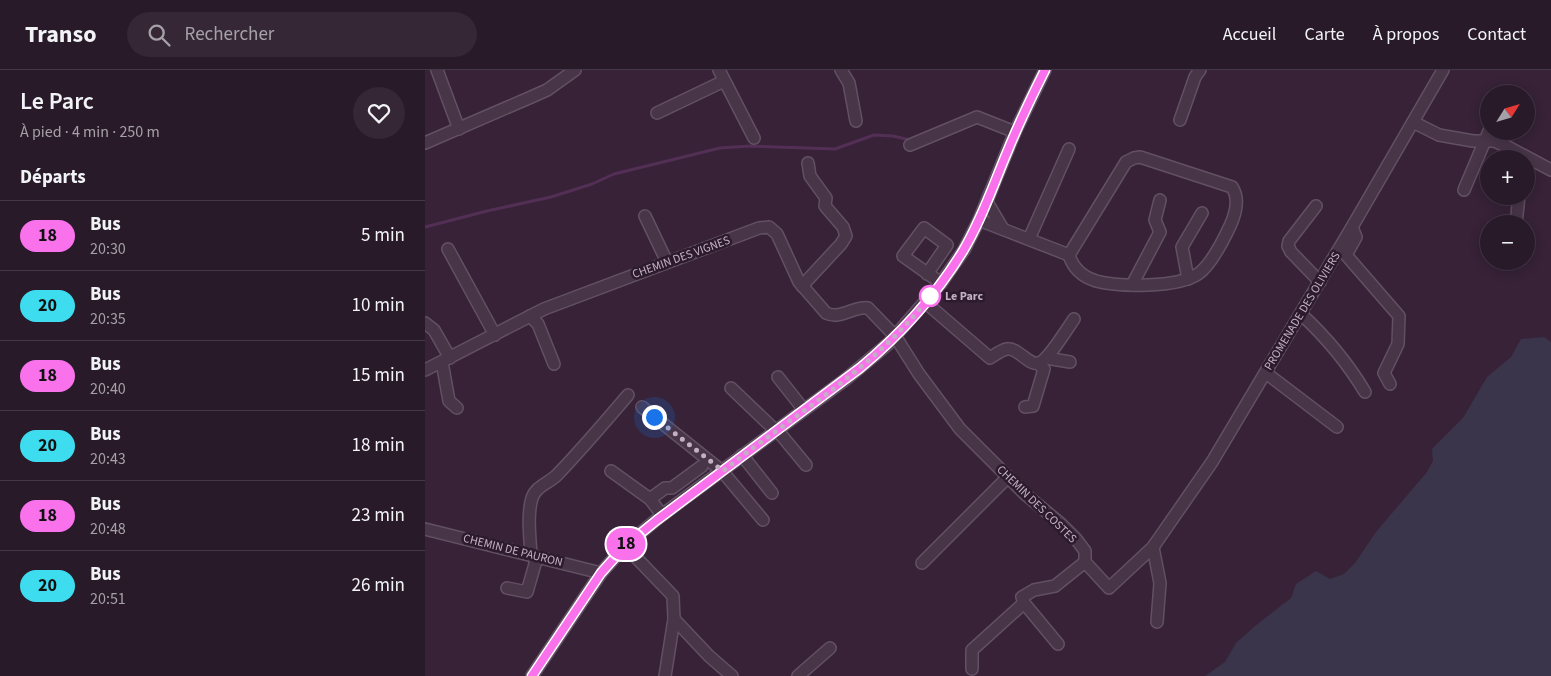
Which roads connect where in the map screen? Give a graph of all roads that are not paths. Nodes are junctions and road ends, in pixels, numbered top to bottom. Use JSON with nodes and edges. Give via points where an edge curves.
{"nodes":[{"id":1,"x":437,"y":70,"type":"edge"},
{"id":2,"x":575,"y":70,"type":"edge"},
{"id":3,"x":841,"y":70,"type":"edge"},
{"id":4,"x":1045,"y":70,"type":"edge"},
{"id":5,"x":1200,"y":70,"type":"edge"},
{"id":6,"x":1443,"y":70,"type":"edge"},
{"id":7,"x":721,"y":75,"type":"edge"},
{"id":8,"x":657,"y":113,"type":"dead end"},
{"id":9,"x":1180,"y":120,"type":"dead end"},
{"id":10,"x":856,"y":121,"type":"dead end"},
{"id":11,"x":1413,"y":122,"type":"junction"},
{"id":12,"x":459,"y":129,"type":"junction"},
{"id":13,"x":1015,"y":132,"type":"junction"},
{"id":14,"x":754,"y":138,"type":"dead end"},
{"id":15,"x":1480,"y":138,"type":"edge"},
{"id":16,"x":1485,"y":140,"type":"edge"},
{"id":17,"x":1493,"y":140,"type":"edge"},
{"id":18,"x":425,"y":143,"type":"edge"},
{"id":19,"x":910,"y":145,"type":"dead end"},
{"id":20,"x":1508,"y":147,"type":"junction"},
{"id":21,"x":1069,"y":148,"type":"dead end"},
{"id":22,"x":1509,"y":150,"type":"edge"},
{"id":23,"x":808,"y":163,"type":"dead end"},
{"id":24,"x":1551,"y":170,"type":"edge"},
{"id":25,"x":1464,"y":190,"type":"dead end"},
{"id":26,"x":1161,"y":200,"type":"dead end"},
{"id":27,"x":987,"y":202,"type":"junction"},
{"id":28,"x":1316,"y":206,"type":"dead end"},
{"id":29,"x":1202,"y":213,"type":"dead end"},
{"id":30,"x":645,"y":216,"type":"dead end"},
{"id":31,"x":979,"y":220,"type":"junction"},
{"id":32,"x":1352,"y":227,"type":"junction"},
{"id":33,"x":1003,"y":229,"type":"junction"},
{"id":34,"x":1029,"y":239,"type":"junction"},
{"id":35,"x":448,"y":249,"type":"dead end"},
{"id":36,"x":1069,"y":255,"type":"junction"},
{"id":37,"x":667,"y":262,"type":"junction"},
{"id":38,"x":927,"y":274,"type":"dead end"},
{"id":39,"x":1188,"y":279,"type":"junction"},
{"id":40,"x":1320,"y":282,"type":"junction"},
{"id":41,"x":941,"y":283,"type":"junction"},
{"id":42,"x":1132,"y":285,"type":"junction"},
{"id":43,"x":802,"y":286,"type":"junction"},
{"id":44,"x":925,"y":302,"type":"junction"},
{"id":45,"x":1301,"y":314,"type":"junction"},
{"id":46,"x":530,"y":316,"type":"junction"},
{"id":47,"x":1074,"y":319,"type":"dead end"},
{"id":48,"x":425,"y":323,"type":"edge"},
{"id":49,"x":495,"y":335,"type":"junction"},
{"id":50,"x":895,"y":336,"type":"junction"},
{"id":51,"x":446,"y":360,"type":"junction"},
{"id":52,"x":1043,"y":361,"type":"junction"},
{"id":53,"x":1070,"y":362,"type":"dead end"},
{"id":54,"x":554,"y":364,"type":"dead end"},
{"id":55,"x":425,"y":370,"type":"edge"},
{"id":56,"x":1266,"y":373,"type":"junction"},
{"id":57,"x":778,"y":377,"type":"dead end"},
{"id":58,"x":1390,"y":384,"type":"dead end"},
{"id":59,"x":731,"y":388,"type":"dead end"},
{"id":60,"x":1365,"y":392,"type":"dead end"},
{"id":61,"x":628,"y":395,"type":"dead end"},
{"id":62,"x":642,"y":407,"type":"dead end"},
{"id":63,"x":1025,"y":407,"type":"dead end"},
{"id":64,"x":457,"y":408,"type":"dead end"},
{"id":65,"x":804,"y":410,"type":"junction"},
{"id":66,"x":1337,"y":427,"type":"dead end"},
{"id":67,"x":776,"y":431,"type":"junction"},
{"id":68,"x":742,"y":455,"type":"junction"},
{"id":69,"x":806,"y":465,"type":"dead end"},
{"id":70,"x":702,"y":466,"type":"dead end"},
{"id":71,"x":611,"y":471,"type":"dead end"},
{"id":72,"x":720,"y":473,"type":"junction"},
{"id":73,"x":1008,"y":477,"type":"junction"},
{"id":74,"x":772,"y":493,"type":"dead end"},
{"id":75,"x":650,"y":499,"type":"junction"},
{"id":76,"x":662,"y":515,"type":"junction"},
{"id":77,"x":759,"y":521,"type":"dead end"},
{"id":78,"x":425,"y":528,"type":"edge"},
{"id":79,"x":625,"y":546,"type":"junction"},
{"id":80,"x":1153,"y":547,"type":"junction"},
{"id":81,"x":534,"y":556,"type":"junction"},
{"id":82,"x":1085,"y":562,"type":"junction"},
{"id":83,"x":922,"y":563,"type":"dead end"},
{"id":84,"x":601,"y":573,"type":"junction"},
{"id":85,"x":507,"y":588,"type":"dead end"},
{"id":86,"x":1024,"y":603,"type":"junction"},
{"id":87,"x":674,"y":619,"type":"junction"},
{"id":88,"x":1157,"y":622,"type":"dead end"},
{"id":89,"x":1058,"y":644,"type":"dead end"},
{"id":90,"x":830,"y":648,"type":"dead end"},
{"id":91,"x":972,"y":668,"type":"dead end"},
{"id":92,"x":532,"y":676,"type":"edge"},
{"id":93,"x":665,"y":676,"type":"edge"},
{"id":94,"x":731,"y":676,"type":"edge"},
{"id":95,"x":798,"y":676,"type":"edge"}],
"edges":[{"from":1,"to":12,"type":"street"},
{"from":2,"to":12,"type":"street","via":[[547,90]]},
{"from":3,"to":10,"type":"street","via":[[849,83]]},
{"from":4,"to":13,"type":"street"},
{"from":5,"to":9,"type":"street"},
{"from":6,"to":11,"type":"street","name":"PROMENADE DES OLIVIERS"},
{"from":7,"to":8,"type":"street"},
{"from":7,"to":14,"type":"street"},
{"from":11,"to":15,"type":"street","via":[[1439,135],[1473,140]]},
{"from":11,"to":32,"type":"street","name":"PROMENADE DES OLIVIERS"},
{"from":12,"to":18,"type":"street"},
{"from":13,"to":19,"type":"street","via":[[977,117]]},
{"from":13,"to":27,"type":"street"},
{"from":16,"to":25,"type":"street"},
{"from":17,"to":20,"type":"street"},
{"from":20,"to":22,"type":"street"},
{"from":20,"to":24,"type":"street"},
{"from":21,"to":34,"type":"street"},
{"from":23,"to":43,"type":"street","via":[[810,176],[826,198],[825,206],[843,227],[846,236]]},
{"from":26,"to":42,"type":"street","via":[[1155,220],[1160,232]]},
{"from":27,"to":31,"type":"street"},
{"from":27,"to":33,"type":"street"},
{"from":28,"to":40,"type":"street","via":[[1288,246]]},
{"from":29,"to":39,"type":"street","via":[[1182,247]]},
{"from":30,"to":37,"type":"street"},
{"from":31,"to":33,"type":"street"},
{"from":31,"to":41,"type":"street"},
{"from":32,"to":40,"type":"street","name":"PROMENADE DES OLIVIERS"},
{"from":32,"to":58,"type":"street","via":[[1356,237],[1346,255],[1399,316],[1398,344],[1384,373]]},
{"from":33,"to":34,"type":"street"},
{"from":34,"to":36,"type":"street"},
{"from":35,"to":49,"type":"street"},
{"from":36,"to":39,"type":"street","via":[[1126,162],[1140,157],[1232,187],[1237,194],[1236,215],[1224,239],[1199,274]]},
{"from":36,"to":42,"type":"street","via":[[1071,264],[1095,281]]},
{"from":37,"to":43,"type":"street","name":"CHEMIN DES VIGNES","via":[[769,227],[777,234]]},
{"from":37,"to":46,"type":"street","name":"CHEMIN DES VIGNES"},
{"from":38,"to":41,"type":"street"},
{"from":39,"to":42,"type":"street"},
{"from":40,"to":45,"type":"street","name":"PROMENADE DES OLIVIERS"},
{"from":41,"to":44,"type":"street"},
{"from":43,"to":50,"type":"street","name":"CHEMIN DES VIGNES","via":[[826,313],[837,315],[868,308]]},
{"from":44,"to":50,"type":"street"},
{"from":44,"to":52,"type":"street","via":[[990,358],[1008,348],[1035,364]]},
{"from":45,"to":56,"type":"street","name":"PROMENADE DES OLIVIERS"},
{"from":45,"to":60,"type":"street","via":[[1352,370]]},
{"from":46,"to":49,"type":"street","name":"CHEMIN DES VIGNES"},
{"from":46,"to":54,"type":"street","via":[[538,324]]},
{"from":47,"to":52,"type":"street"},
{"from":48,"to":51,"type":"street","via":[[434,330]]},
{"from":49,"to":51,"type":"street","name":"CHEMIN DES VIGNES"},
{"from":50,"to":65,"type":"street","via":[[846,380]]},
{"from":50,"to":73,"type":"street","name":"CHEMIN DES COSTES","via":[[939,402]]},
{"from":51,"to":55,"type":"street","name":"CHEMIN DES VIGNES"},
{"from":51,"to":64,"type":"street","via":[[449,401]]},
{"from":52,"to":53,"type":"street"},
{"from":52,"to":63,"type":"street","via":[[1044,369],[1033,406]]},
{"from":56,"to":66,"type":"street"},
{"from":56,"to":80,"type":"street","name":"PROMENADE DES OLIVIERS","via":[[1212,462]]},
{"from":57,"to":65,"type":"street"},
{"from":59,"to":67,"type":"street"},
{"from":61,"to":81,"type":"street","via":[[583,449],[532,496]]},
{"from":62,"to":72,"type":"street"},
{"from":65,"to":67,"type":"street"},
{"from":67,"to":68,"type":"street"},
{"from":67,"to":69,"type":"street"},
{"from":68,"to":72,"type":"street"},
{"from":68,"to":74,"type":"street"},
{"from":70,"to":75,"type":"street","via":[[672,488],[665,488]]},
{"from":71,"to":75,"type":"street"},
{"from":72,"to":76,"type":"street"},
{"from":72,"to":77,"type":"street"},
{"from":73,"to":82,"type":"street","name":"CHEMIN DES COSTES","via":[[1076,539],[1085,551]]},
{"from":73,"to":83,"type":"street"},
{"from":75,"to":76,"type":"street"},
{"from":76,"to":79,"type":"street"},
{"from":78,"to":81,"type":"street","name":"CHEMIN DE PAURON"},
{"from":79,"to":84,"type":"street"},
{"from":79,"to":87,"type":"street","via":[[673,596]]},
{"from":80,"to":82,"type":"street","name":"CHEMIN DES COSTES","via":[[1109,588]]},
{"from":80,"to":88,"type":"street","via":[[1160,583]]},
{"from":81,"to":84,"type":"street","name":"CHEMIN DE PAURON"},
{"from":81,"to":85,"type":"street","via":[[527,592]]},
{"from":82,"to":86,"type":"street","via":[[1055,586],[1034,590],[1022,597]]},
{"from":84,"to":92,"type":"street"},
{"from":86,"to":89,"type":"street"},
{"from":86,"to":91,"type":"street","via":[[972,650]]},
{"from":87,"to":93,"type":"street"},
{"from":87,"to":94,"type":"street"},
{"from":90,"to":95,"type":"street"}]}
